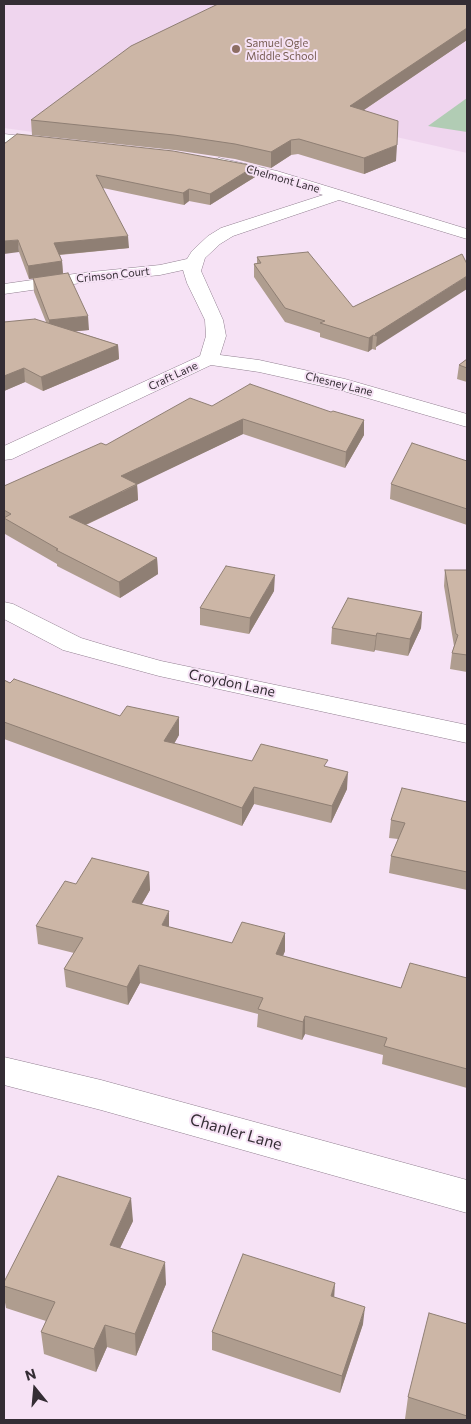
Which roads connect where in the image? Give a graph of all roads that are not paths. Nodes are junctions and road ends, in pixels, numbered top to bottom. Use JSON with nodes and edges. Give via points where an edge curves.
{"nodes":[{"id":1,"x":4,"y":138,"type":"edge"},
{"id":2,"x":62,"y":144,"type":"edge"},
{"id":3,"x":205,"y":160,"type":"edge"},
{"id":4,"x":338,"y":194,"type":"junction"},
{"id":5,"x":467,"y":234,"type":"edge"},
{"id":6,"x":193,"y":263,"type":"junction"},
{"id":7,"x":4,"y":289,"type":"edge"},
{"id":8,"x":209,"y":359,"type":"junction"},
{"id":9,"x":467,"y":421,"type":"edge"},
{"id":10,"x":4,"y":454,"type":"edge"},
{"id":11,"x":4,"y":609,"type":"edge"},
{"id":12,"x":467,"y":734,"type":"edge"},
{"id":13,"x":4,"y":1071,"type":"edge"},
{"id":14,"x":467,"y":1197,"type":"edge"}],
"edges":[{"from":1,"to":2,"type":"street"},
{"from":3,"to":4,"type":"street","name":"Chelmont Lane","via":[[272,174]]},
{"from":4,"to":5,"type":"street","name":"Chelmont Lane"},
{"from":4,"to":6,"type":"street","via":[[227,232],[205,247]]},
{"from":6,"to":7,"type":"street","name":"Crimson Court"},
{"from":6,"to":8,"type":"street","name":"Craft Lane","via":[[196,283],[214,320],[216,336]]},
{"from":8,"to":9,"type":"street","name":"Chesney Lane","via":[[260,366],[345,385]]},
{"from":8,"to":10,"type":"street","name":"Craft Lane"},
{"from":11,"to":12,"type":"street","name":"Croydon Lane","via":[[72,644],[102,654]]},
{"from":13,"to":14,"type":"street","name":"Chanler Lane"}]}
